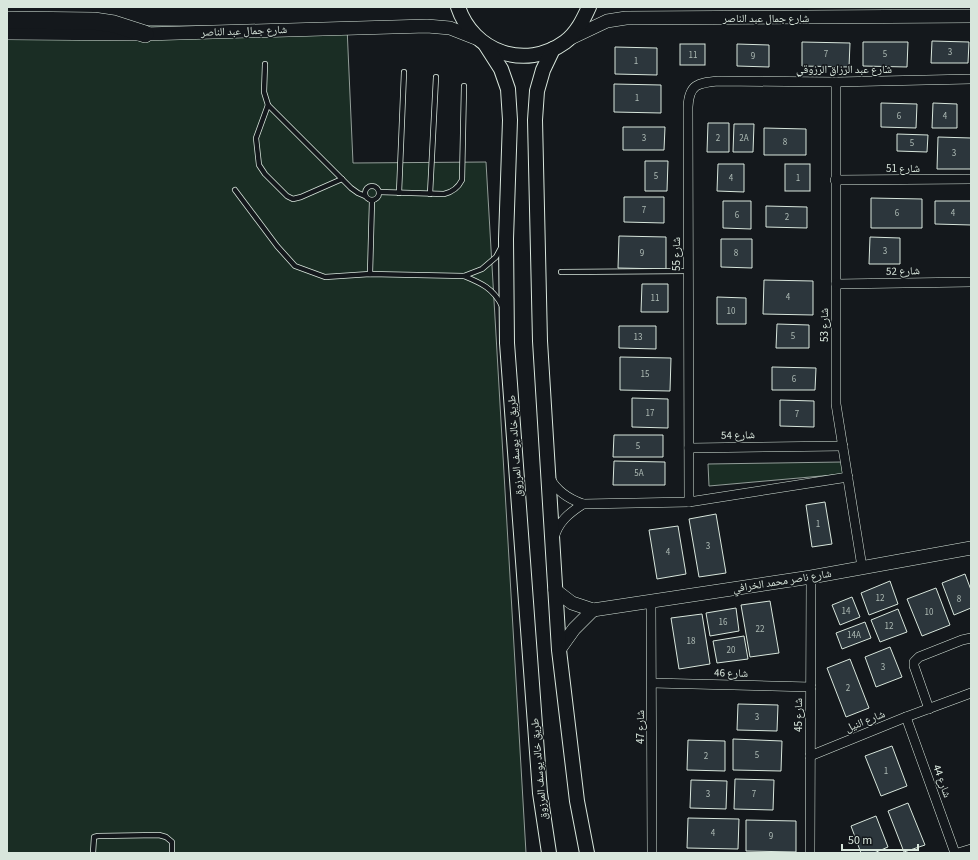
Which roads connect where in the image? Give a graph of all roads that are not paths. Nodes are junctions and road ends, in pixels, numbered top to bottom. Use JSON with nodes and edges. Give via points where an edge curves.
{"nodes":[{"id":1,"x":458,"y":7,"type":"edge"},
{"id":2,"x":589,"y":7,"type":"edge"},
{"id":3,"x":971,"y":16,"type":"edge"},
{"id":4,"x":7,"y":20,"type":"edge"},
{"id":5,"x":7,"y":33,"type":"edge"},
{"id":6,"x":145,"y":34,"type":"junction"},
{"id":7,"x":566,"y":41,"type":"junction"},
{"id":8,"x":482,"y":42,"type":"junction"},
{"id":9,"x":553,"y":49,"type":"junction"},
{"id":10,"x":265,"y":64,"type":"dead end"},
{"id":11,"x":404,"y":72,"type":"dead end"},
{"id":12,"x":436,"y":77,"type":"dead end"},
{"id":13,"x":971,"y":79,"type":"edge"},
{"id":14,"x":718,"y":81,"type":"joint"},
{"id":15,"x":836,"y":82,"type":"junction"},
{"id":16,"x":464,"y":86,"type":"dead end"},
{"id":17,"x":268,"y":105,"type":"junction"},
{"id":18,"x":342,"y":179,"type":"junction"},
{"id":19,"x":971,"y":179,"type":"edge"},
{"id":20,"x":835,"y":180,"type":"junction"},
{"id":21,"x":235,"y":190,"type":"dead end"},
{"id":22,"x":379,"y":192,"type":"junction"},
{"id":23,"x":399,"y":193,"type":"junction"},
{"id":24,"x":430,"y":194,"type":"junction"},
{"id":25,"x":365,"y":196,"type":"junction"},
{"id":26,"x":372,"y":200,"type":"junction"},
{"id":27,"x":506,"y":239,"type":"junction"},
{"id":28,"x":688,"y":271,"type":"junction"},
{"id":29,"x":561,"y":272,"type":"dead end"},
{"id":30,"x":370,"y":274,"type":"junction"},
{"id":31,"x":464,"y":276,"type":"junction"},
{"id":32,"x":971,"y":282,"type":"edge"},
{"id":33,"x":836,"y":284,"type":"junction"},
{"id":34,"x":506,"y":315,"type":"junction"},
{"id":35,"x":843,"y":446,"type":"junction"},
{"id":36,"x":689,"y":448,"type":"junction"},
{"id":37,"x":547,"y":472,"type":"junction"},
{"id":38,"x":848,"y":477,"type":"junction"},
{"id":39,"x":689,"y":502,"type":"junction"},
{"id":40,"x":583,"y":504,"type":"junction"},
{"id":41,"x":552,"y":545,"type":"junction"},
{"id":42,"x":971,"y":548,"type":"edge"},
{"id":43,"x":862,"y":568,"type":"junction"},
{"id":44,"x":811,"y":577,"type":"junction"},
{"id":45,"x":554,"y":590,"type":"junction"},
{"id":46,"x":652,"y":602,"type":"junction"},
{"id":47,"x":592,"y":610,"type":"junction"},
{"id":48,"x":971,"y":638,"type":"edge"},
{"id":49,"x":559,"y":650,"type":"junction"},
{"id":50,"x":652,"y":683,"type":"junction"},
{"id":51,"x":810,"y":687,"type":"junction"},
{"id":52,"x":971,"y":693,"type":"edge"},
{"id":53,"x":928,"y":709,"type":"junction"},
{"id":54,"x":906,"y":717,"type":"junction"},
{"id":55,"x":810,"y":756,"type":"junction"},
{"id":56,"x":971,"y":849,"type":"edge"},
{"id":57,"x":93,"y":853,"type":"edge"},
{"id":58,"x":172,"y":853,"type":"edge"},
{"id":59,"x":549,"y":853,"type":"edge"},
{"id":60,"x":587,"y":853,"type":"edge"},
{"id":61,"x":652,"y":853,"type":"edge"},
{"id":62,"x":810,"y":853,"type":"edge"},
{"id":63,"x":955,"y":853,"type":"edge"},
{"id":64,"x":958,"y":853,"type":"edge"}],
"edges":[{"from":1,"to":8,"type":"main road","name":"طريق خالد يوسف المرزوق","via":[[462,20]]},
{"from":2,"to":7,"type":"main road","via":[[580,25]]},
{"from":3,"to":7,"type":"main road","name":"شارع جمال عبد الناصر","via":[[626,18],[608,21]]},
{"from":4,"to":6,"type":"highway","via":[[94,21],[114,24]]},
{"from":5,"to":6,"type":"main road","name":"شارع جمال عبد الناصر"},
{"from":6,"to":8,"type":"main road","name":"شارع جمال عبد الناصر","via":[[426,26],[450,28]]},
{"from":7,"to":9,"type":"main road"},
{"from":8,"to":9,"type":"main road","via":[[501,52],[519,56]]},
{"from":8,"to":27,"type":"main road","name":"طريق خالد يوسف المرزوق","via":[[501,69],[508,89],[510,120]]},
{"from":9,"to":37,"type":"main road","via":[[537,91],[535,120],[540,341]]},
{"from":10,"to":17,"type":"lane","via":[[264,92]]},
{"from":11,"to":23,"type":"lane"},
{"from":12,"to":24,"type":"lane"},
{"from":13,"to":15,"type":"street","name":"شارع عبد الرزاق الرزوقي"},
{"from":14,"to":15,"type":"street","name":"شارع عبد الرزاق الرزوقي"},
{"from":14,"to":28,"type":"street","name":"شارع 55","via":[[701,82],[690,93],[688,100]]},
{"from":15,"to":20,"type":"street","name":"شارع 53"},
{"from":16,"to":24,"type":"lane","via":[[462,180],[450,193]]},
{"from":17,"to":18,"type":"lane"},
{"from":17,"to":18,"type":"lane","via":[[256,144],[259,165],[265,174],[293,199]]},
{"from":18,"to":25,"type":"lane"},
{"from":19,"to":20,"type":"street","name":"شارع 51"},
{"from":20,"to":33,"type":"street","name":"شارع 53"},
{"from":21,"to":30,"type":"lane","via":[[295,266],[325,277]]},
{"from":22,"to":23,"type":"lane"},
{"from":22,"to":25,"type":"lane","via":[[376,187],[370,186],[365,190]]},
{"from":22,"to":26,"type":"lane","via":[[377,198]]},
{"from":23,"to":24,"type":"lane"},
{"from":25,"to":26,"type":"lane"},
{"from":26,"to":30,"type":"lane"},
{"from":27,"to":31,"type":"lane","via":[[496,257],[482,269]]},
{"from":27,"to":34,"type":"main road","name":"طريق خالد يوسف المرزوق"},
{"from":28,"to":29,"type":"lane"},
{"from":28,"to":36,"type":"street","name":"شارع 55"},
{"from":30,"to":31,"type":"lane"},
{"from":31,"to":34,"type":"lane","via":[[482,284],[497,297]]},
{"from":32,"to":33,"type":"street","name":"شارع 52"},
{"from":33,"to":35,"type":"street","name":"شارع 53","via":[[836,404]]},
{"from":34,"to":59,"type":"main road","name":"طريق خالد يوسف المرزوق","via":[[540,793]]},
{"from":35,"to":36,"type":"street","name":"شارع 54"},
{"from":35,"to":38,"type":"street","name":"شارع 53"},
{"from":36,"to":39,"type":"street"},
{"from":37,"to":40,"type":"street","via":[[561,493]]},
{"from":37,"to":41,"type":"main road"},
{"from":38,"to":39,"type":"street"},
{"from":38,"to":43,"type":"street","name":"شارع 53"},
{"from":39,"to":40,"type":"street"},
{"from":40,"to":41,"type":"street","via":[[562,520]]},
{"from":41,"to":45,"type":"main road"},
{"from":42,"to":43,"type":"main road","name":"شارع ناصر محمد الخرافي"},
{"from":43,"to":44,"type":"main road","name":"شارع ناصر محمد الخرافي"},
{"from":44,"to":46,"type":"main road","name":"شارع ناصر محمد الخرافي"},
{"from":44,"to":51,"type":"street","name":"شارع 45"},
{"from":45,"to":47,"type":"main road","name":"شارع ناصر محمد الخرافي","via":[[572,602]]},
{"from":45,"to":49,"type":"main road"},
{"from":46,"to":47,"type":"main road","name":"شارع ناصر محمد الخرافي"},
{"from":46,"to":50,"type":"street","name":"شارع 47"},
{"from":47,"to":49,"type":"main road"},
{"from":48,"to":53,"type":"street","via":[[919,657],[914,662]]},
{"from":49,"to":60,"type":"main road","via":[[577,801]]},
{"from":50,"to":51,"type":"street","name":"شارع 46"},
{"from":50,"to":61,"type":"street","name":"شارع 47"},
{"from":51,"to":55,"type":"street","name":"شارع 45"},
{"from":52,"to":53,"type":"street","name":"شارع النيل"},
{"from":53,"to":54,"type":"street","name":"شارع النيل"},
{"from":54,"to":55,"type":"street","name":"شارع النيل"},
{"from":54,"to":63,"type":"street","name":"شارع 44"},
{"from":55,"to":62,"type":"street","name":"شارع 45"},
{"from":56,"to":64,"type":"street"},
{"from":57,"to":58,"type":"lane","via":[[94,838],[98,836],[160,835],[166,836],[172,842]]}]}
